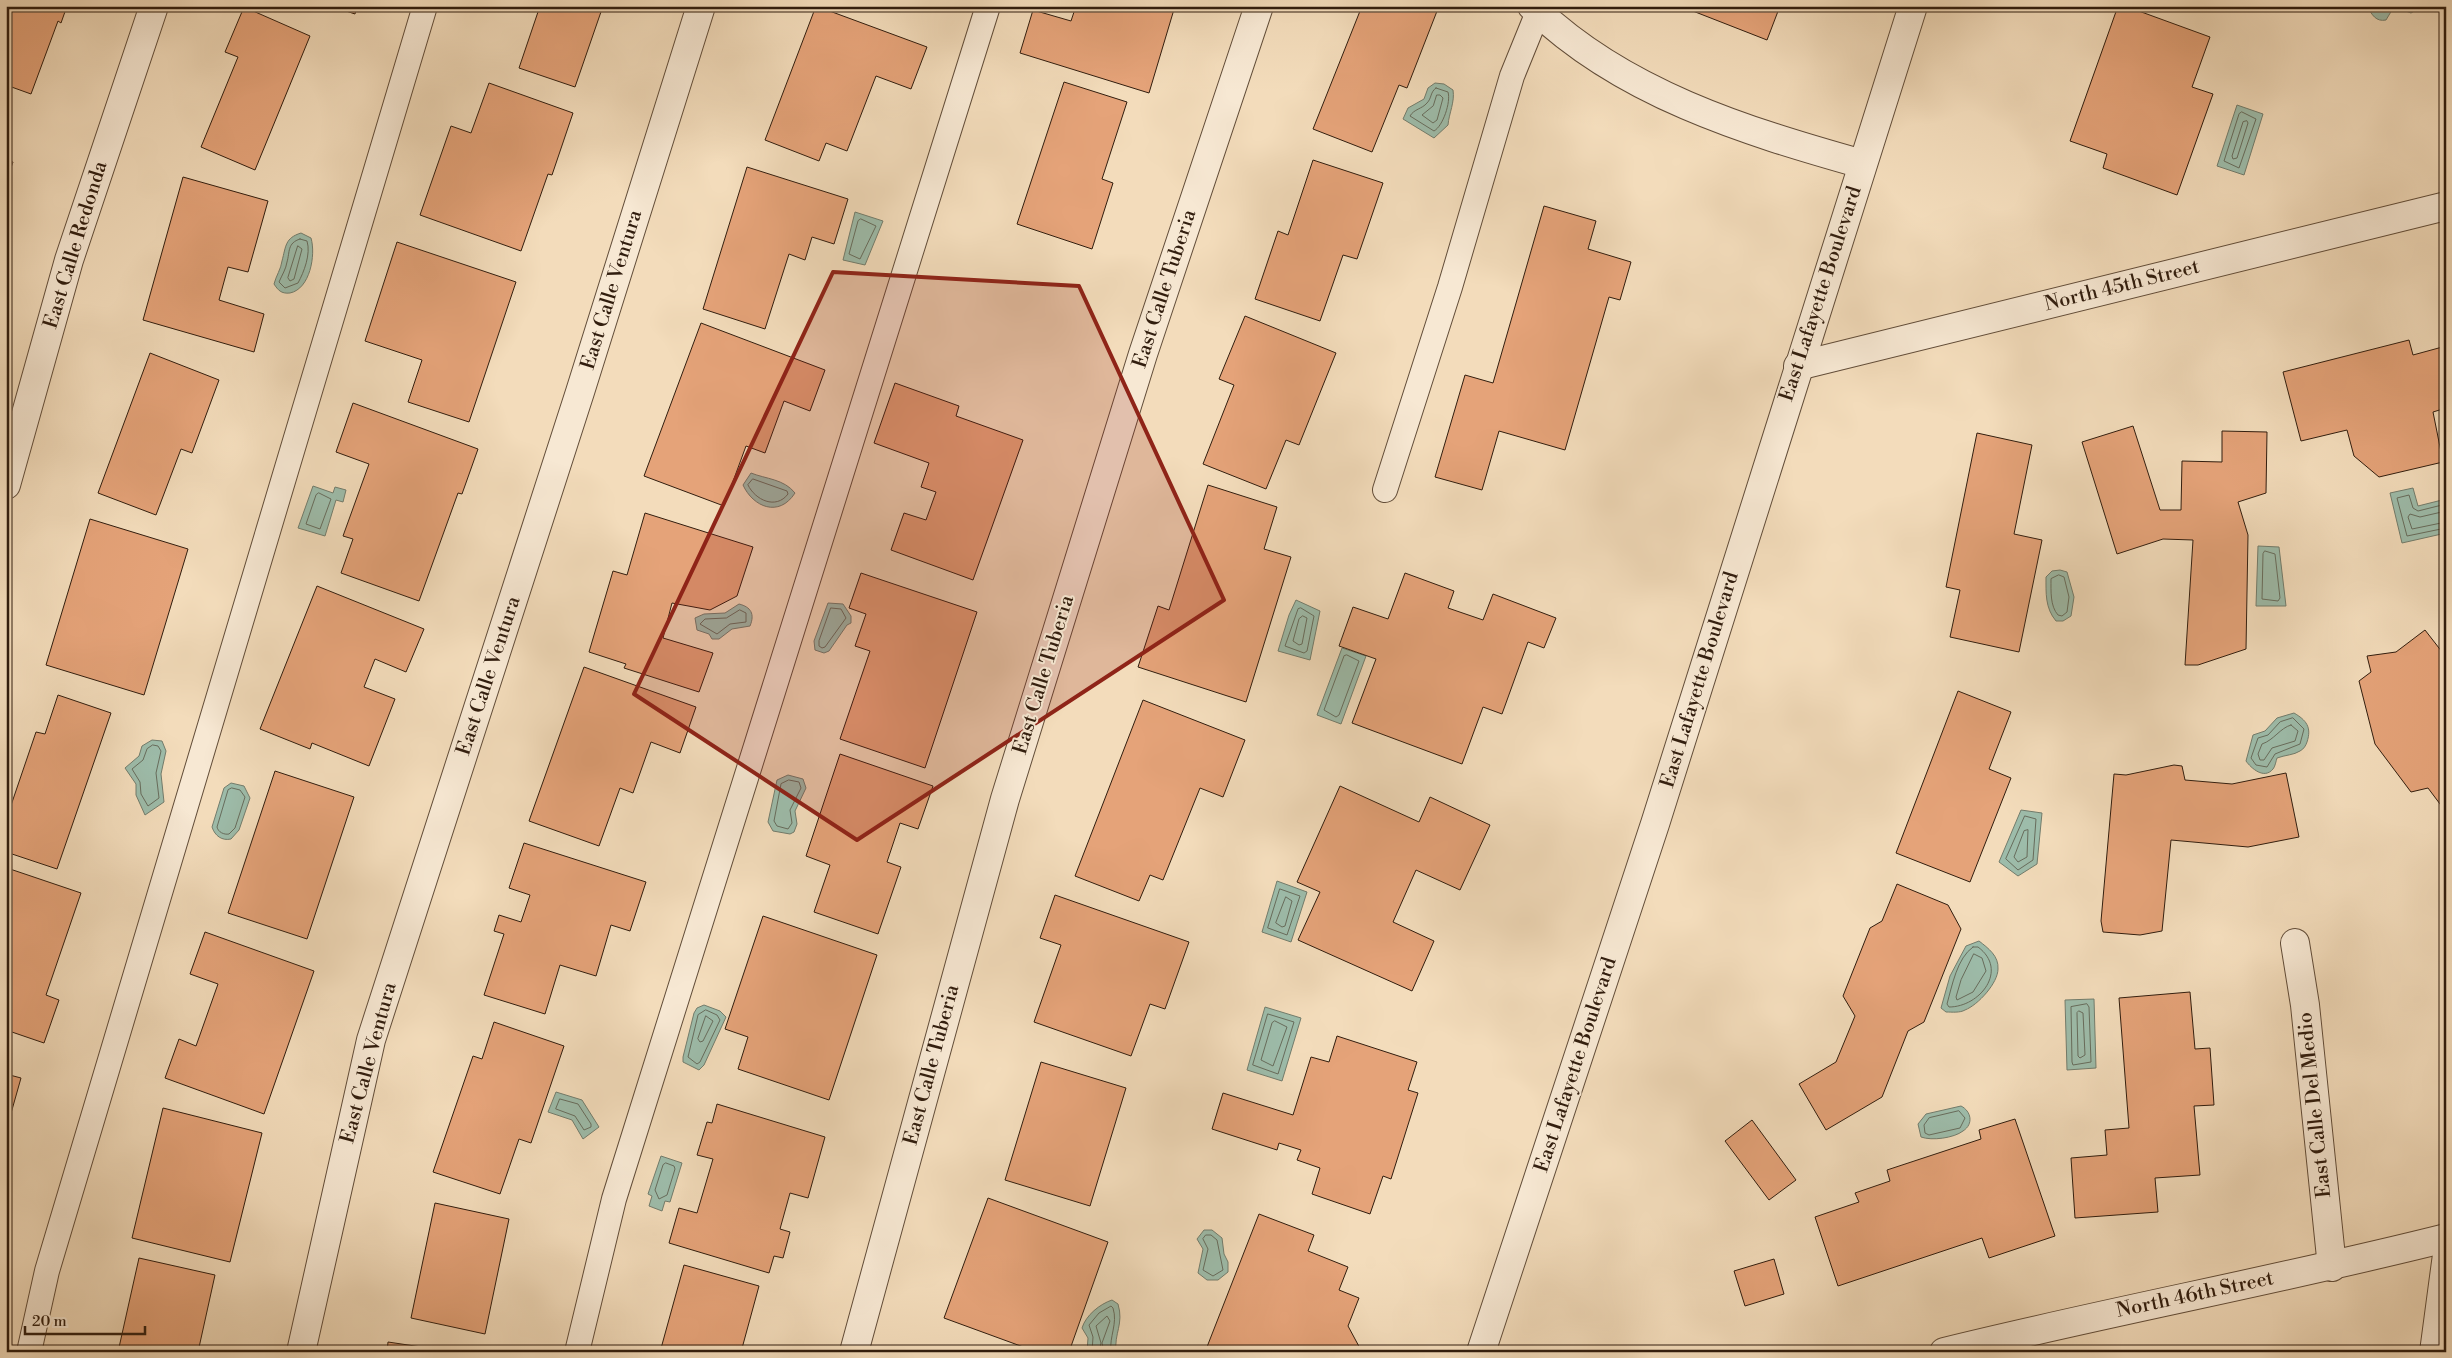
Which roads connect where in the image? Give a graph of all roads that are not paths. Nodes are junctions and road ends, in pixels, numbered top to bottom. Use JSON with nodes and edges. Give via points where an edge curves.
{"nodes":[{"id":1,"x":154,"y":6,"type":"edge"},
{"id":2,"x":425,"y":6,"type":"edge"},
{"id":3,"x":701,"y":6,"type":"edge"},
{"id":4,"x":988,"y":6,"type":"edge"},
{"id":5,"x":1260,"y":6,"type":"edge"},
{"id":6,"x":1913,"y":6,"type":"edge"},
{"id":7,"x":1535,"y":9,"type":"edge"},
{"id":8,"x":1862,"y":164,"type":"junction"},
{"id":9,"x":2446,"y":206,"type":"edge"},
{"id":10,"x":1798,"y":366,"type":"junction"},
{"id":11,"x":6,"y":485,"type":"edge"},
{"id":12,"x":1385,"y":490,"type":"dead end"},
{"id":13,"x":2295,"y":943,"type":"dead end"},
{"id":14,"x":2446,"y":1238,"type":"edge"},
{"id":15,"x":2446,"y":1247,"type":"edge"},
{"id":16,"x":2332,"y":1267,"type":"junction"},
{"id":17,"x":2034,"y":1341,"type":"edge"},
{"id":18,"x":29,"y":1352,"type":"edge"},
{"id":19,"x":301,"y":1352,"type":"edge"},
{"id":20,"x":577,"y":1352,"type":"edge"},
{"id":21,"x":854,"y":1352,"type":"edge"},
{"id":22,"x":1481,"y":1352,"type":"edge"},
{"id":23,"x":1944,"y":1352,"type":"edge"},
{"id":24,"x":2432,"y":1352,"type":"edge"}],
"edges":[{"from":1,"to":11,"type":"street","name":"East Calle Redonda","via":[[69,260]]},
{"from":2,"to":18,"type":"lane","via":[[47,1271]]},
{"from":3,"to":19,"type":"street","name":"East Calle Ventura","via":[[371,1040]]},
{"from":4,"to":20,"type":"lane","via":[[614,1199]]},
{"from":5,"to":21,"type":"street","name":"East Calle Tuberia","via":[[1143,354],[1005,799]]},
{"from":6,"to":8,"type":"street","name":"East Lafayette Boulevard"},
{"from":7,"to":8,"type":"street","via":[[1614,70],[1691,108]]},
{"from":7,"to":12,"type":"lane"},
{"from":8,"to":10,"type":"street","name":"East Lafayette Boulevard"},
{"from":9,"to":10,"type":"street","name":"North 45th Street"},
{"from":10,"to":22,"type":"street","name":"East Lafayette Boulevard","via":[[1655,824]]},
{"from":13,"to":16,"type":"street","name":"East Calle Del Medio","via":[[2305,1005]]},
{"from":14,"to":16,"type":"street","name":"North 46th Street"},
{"from":15,"to":24,"type":"lane"},
{"from":16,"to":17,"type":"street","name":"North 46th Street","via":[[2200,1293]]},
{"from":17,"to":23,"type":"street","name":"North 46th Street"}]}
